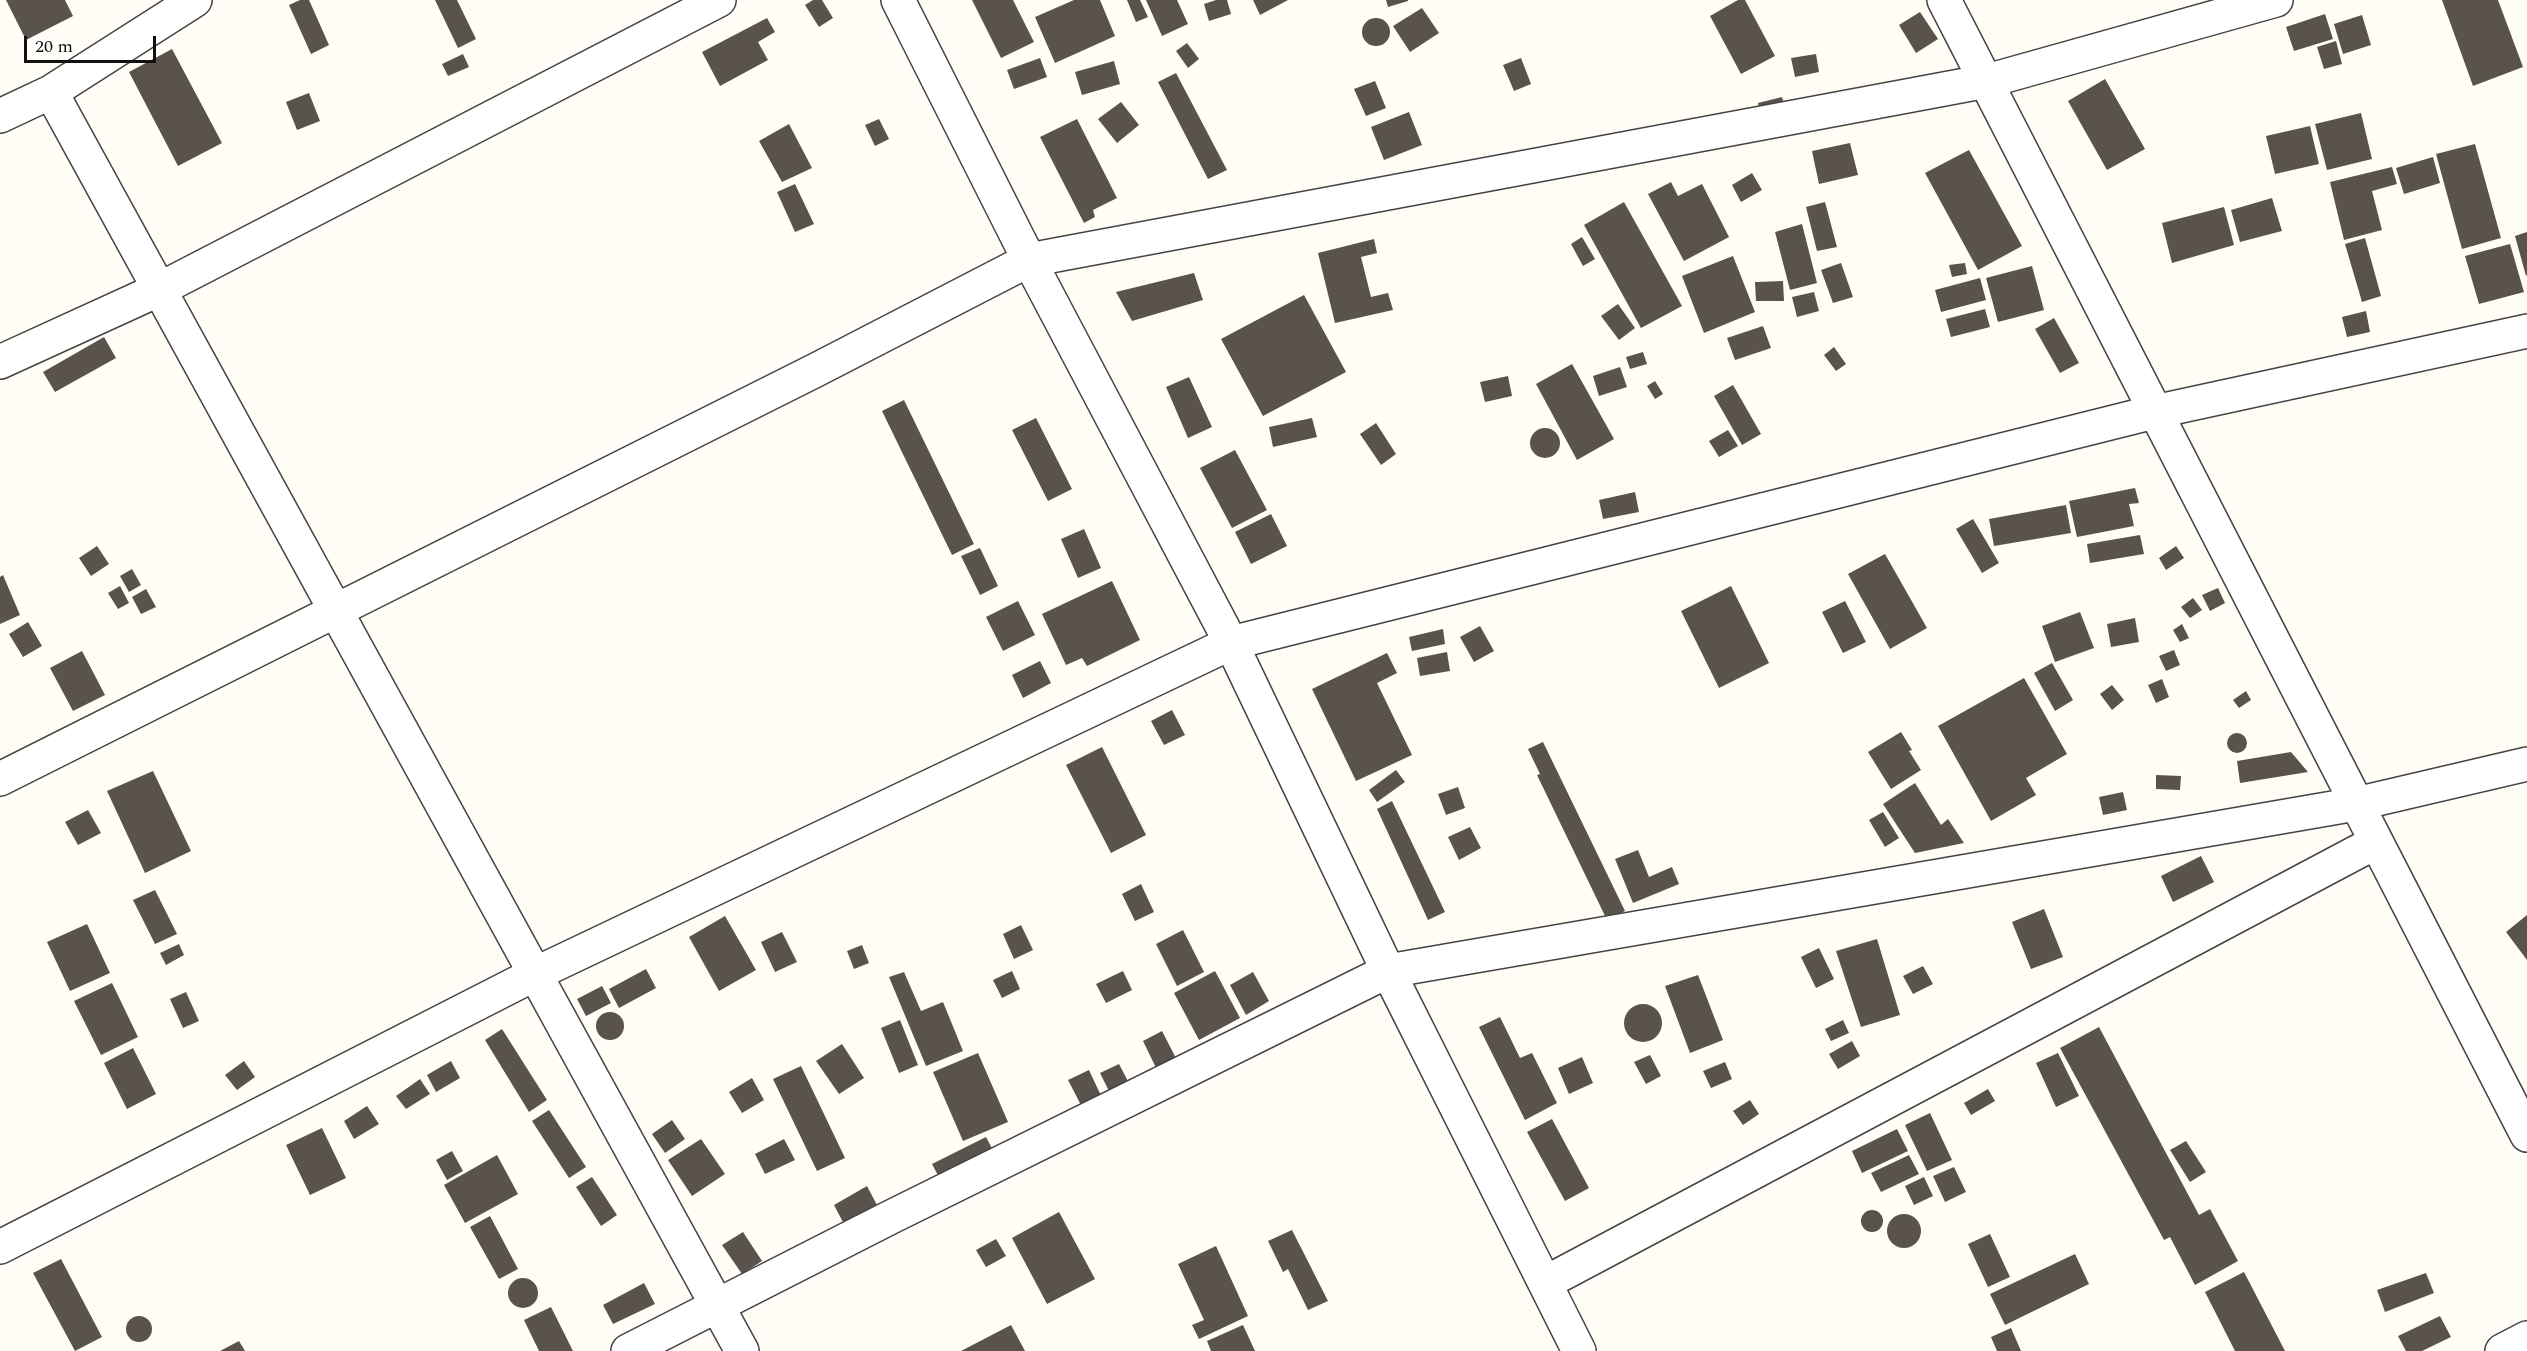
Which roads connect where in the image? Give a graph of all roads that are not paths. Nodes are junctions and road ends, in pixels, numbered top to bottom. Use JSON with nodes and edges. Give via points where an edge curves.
{"nodes":[{"id":1,"x":195,"y":0,"type":"edge"},
{"id":2,"x":719,"y":0,"type":"edge"},
{"id":3,"x":898,"y":0,"type":"edge"},
{"id":4,"x":1944,"y":0,"type":"edge"},
{"id":5,"x":2276,"y":0,"type":"edge"},
{"id":6,"x":1987,"y":81,"type":"junction"},
{"id":7,"x":51,"y":92,"type":"junction"},
{"id":8,"x":0,"y":116,"type":"edge"},
{"id":9,"x":1029,"y":260,"type":"junction"},
{"id":10,"x":160,"y":289,"type":"junction"},
{"id":11,"x":2527,"y":330,"type":"edge"},
{"id":12,"x":0,"y":362,"type":"edge"},
{"id":13,"x":2154,"y":412,"type":"junction"},
{"id":14,"x":336,"y":610,"type":"junction"},
{"id":15,"x":1231,"y":643,"type":"junction"},
{"id":16,"x":2527,"y":764,"type":"edge"},
{"id":17,"x":0,"y":779,"type":"edge"},
{"id":18,"x":2356,"y":804,"type":"junction"},
{"id":19,"x":2376,"y":842,"type":"junction"},
{"id":20,"x":1388,"y":971,"type":"junction"},
{"id":21,"x":535,"y":974,"type":"junction"},
{"id":22,"x":2527,"y":1135,"type":"edge"},
{"id":23,"x":0,"y":1247,"type":"edge"},
{"id":24,"x":1545,"y":1282,"type":"junction"},
{"id":25,"x":717,"y":1306,"type":"junction"},
{"id":26,"x":2527,"y":1338,"type":"edge"},
{"id":27,"x":628,"y":1351,"type":"edge"},
{"id":28,"x":742,"y":1351,"type":"edge"},
{"id":29,"x":1579,"y":1351,"type":"edge"},
{"id":30,"x":2502,"y":1351,"type":"edge"}],
"edges":[{"from":1,"to":7,"type":"street"},
{"from":2,"to":10,"type":"street"},
{"from":3,"to":9,"type":"street"},
{"from":4,"to":6,"type":"street"},
{"from":5,"to":6,"type":"street"},
{"from":6,"to":9,"type":"street"},
{"from":6,"to":13,"type":"street"},
{"from":7,"to":8,"type":"street"},
{"from":7,"to":10,"type":"street"},
{"from":9,"to":14,"type":"street"},
{"from":9,"to":15,"type":"street"},
{"from":10,"to":12,"type":"street"},
{"from":10,"to":14,"type":"street"},
{"from":11,"to":13,"type":"street"},
{"from":13,"to":15,"type":"street"},
{"from":13,"to":18,"type":"street"},
{"from":14,"to":17,"type":"street"},
{"from":14,"to":21,"type":"street"},
{"from":15,"to":20,"type":"street"},
{"from":15,"to":21,"type":"street"},
{"from":16,"to":18,"type":"street"},
{"from":18,"to":19,"type":"street"},
{"from":18,"to":20,"type":"street"},
{"from":19,"to":22,"type":"street"},
{"from":19,"to":24,"type":"street"},
{"from":20,"to":24,"type":"street"},
{"from":20,"to":25,"type":"street"},
{"from":21,"to":23,"type":"street"},
{"from":21,"to":25,"type":"street"},
{"from":24,"to":29,"type":"street"},
{"from":25,"to":27,"type":"street"},
{"from":25,"to":28,"type":"street"},
{"from":26,"to":30,"type":"street"}]}
